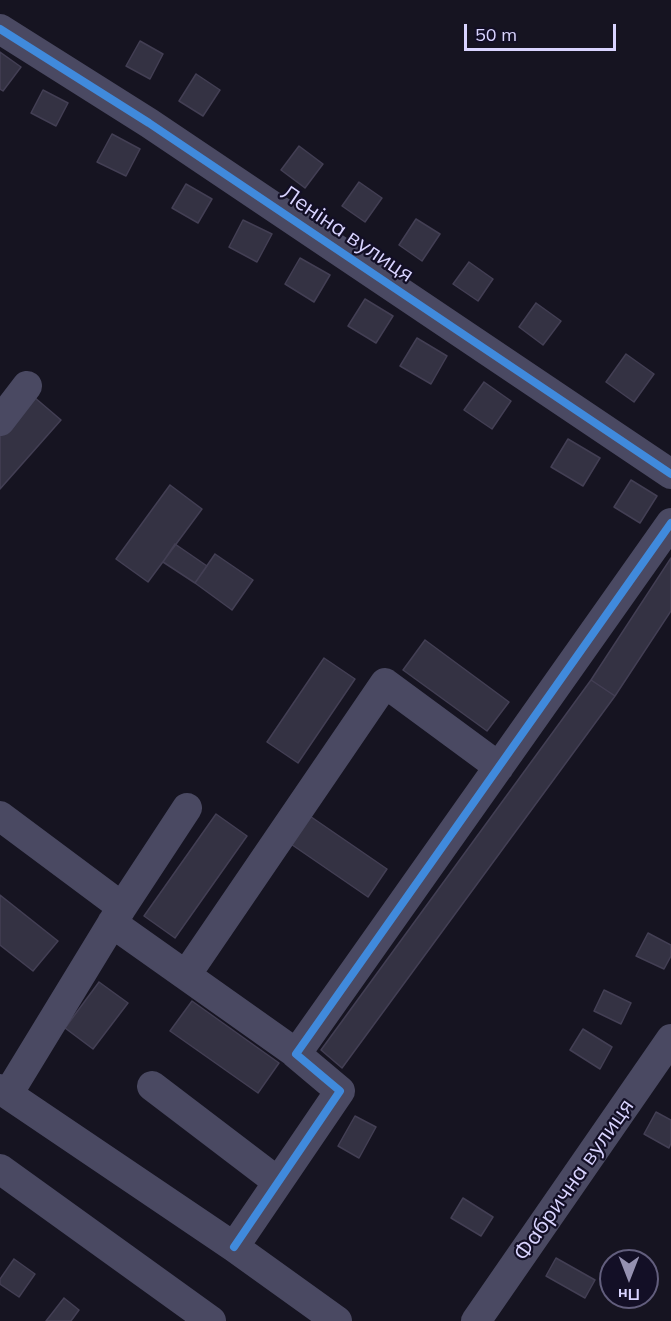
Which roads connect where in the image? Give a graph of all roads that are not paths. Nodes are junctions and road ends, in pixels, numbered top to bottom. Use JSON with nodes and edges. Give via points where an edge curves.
{"nodes":[{"id":1,"x":0,"y":29,"type":"edge"},
{"id":2,"x":27,"y":386,"type":"dead end"},
{"id":3,"x":0,"y":420,"type":"edge"},
{"id":4,"x":671,"y":474,"type":"edge"},
{"id":5,"x":671,"y":523,"type":"edge"},
{"id":6,"x":499,"y":767,"type":"junction"},
{"id":7,"x":187,"y":808,"type":"dead end"},
{"id":8,"x":0,"y":816,"type":"edge"},
{"id":9,"x":117,"y":915,"type":"junction"},
{"id":10,"x":186,"y":975,"type":"junction"},
{"id":11,"x":671,"y":1039,"type":"edge"},
{"id":12,"x":297,"y":1054,"type":"junction"},
{"id":13,"x":152,"y":1086,"type":"dead end"},
{"id":14,"x":4,"y":1092,"type":"edge"},
{"id":15,"x":0,"y":1169,"type":"edge"},
{"id":16,"x":278,"y":1182,"type":"junction"},
{"id":17,"x":234,"y":1247,"type":"junction"},
{"id":18,"x":211,"y":1321,"type":"edge"},
{"id":19,"x":337,"y":1321,"type":"edge"},
{"id":20,"x":476,"y":1321,"type":"edge"}],
"edges":[{"from":1,"to":4,"type":"street","name":"Леніна вулиця","via":[[149,123]]},
{"from":2,"to":3,"type":"street"},
{"from":5,"to":6,"type":"street"},
{"from":6,"to":10,"type":"street","via":[[385,683]]},
{"from":6,"to":12,"type":"street"},
{"from":7,"to":9,"type":"street"},
{"from":8,"to":9,"type":"street"},
{"from":9,"to":10,"type":"street"},
{"from":9,"to":14,"type":"street"},
{"from":10,"to":12,"type":"street"},
{"from":11,"to":20,"type":"street","name":"Фабрична вулиця"},
{"from":12,"to":16,"type":"street","via":[[340,1091]]},
{"from":13,"to":16,"type":"street"},
{"from":14,"to":17,"type":"street"},
{"from":15,"to":18,"type":"street"},
{"from":16,"to":17,"type":"street"},
{"from":17,"to":19,"type":"street"}]}
